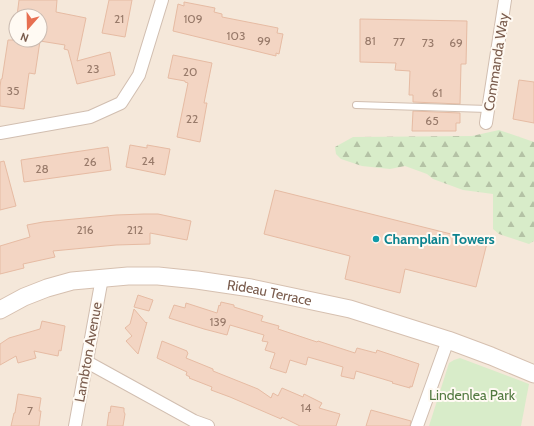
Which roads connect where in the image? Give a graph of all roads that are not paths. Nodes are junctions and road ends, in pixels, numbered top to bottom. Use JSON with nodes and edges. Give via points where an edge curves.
{"nodes":[{"id":1,"x":162,"y":0,"type":"edge"},
{"id":2,"x":505,"y":0,"type":"edge"},
{"id":3,"x":356,"y":105,"type":"dead end"},
{"id":4,"x":488,"y":110,"type":"junction"},
{"id":5,"x":486,"y":124,"type":"dead end"},
{"id":6,"x":0,"y":133,"type":"edge"},
{"id":7,"x":102,"y":278,"type":"junction"},
{"id":8,"x":0,"y":310,"type":"edge"},
{"id":9,"x":448,"y":340,"type":"junction"},
{"id":10,"x":87,"y":362,"type":"junction"},
{"id":11,"x":534,"y":374,"type":"edge"},
{"id":12,"x":75,"y":426,"type":"edge"},
{"id":13,"x":208,"y":426,"type":"edge"},
{"id":14,"x":417,"y":426,"type":"edge"}],
"edges":[{"from":1,"to":6,"type":"street","via":[[139,74],[121,103],[90,117]]},
{"from":2,"to":4,"type":"street","name":"Commanda Way"},
{"from":3,"to":4,"type":"lane"},
{"from":4,"to":5,"type":"street","name":"Commanda Way"},
{"from":7,"to":8,"type":"street","name":"Rideau Terrace","via":[[72,281],[47,288]]},
{"from":7,"to":9,"type":"street","name":"Rideau Terrace","via":[[158,276],[251,288],[350,309]]},
{"from":7,"to":10,"type":"street","name":"Lambton Avenue"},
{"from":9,"to":11,"type":"street","name":"Rideau Terrace"},
{"from":9,"to":14,"type":"street"},
{"from":10,"to":12,"type":"street","name":"Lambton Avenue"},
{"from":10,"to":13,"type":"street","via":[[194,421]]}]}
